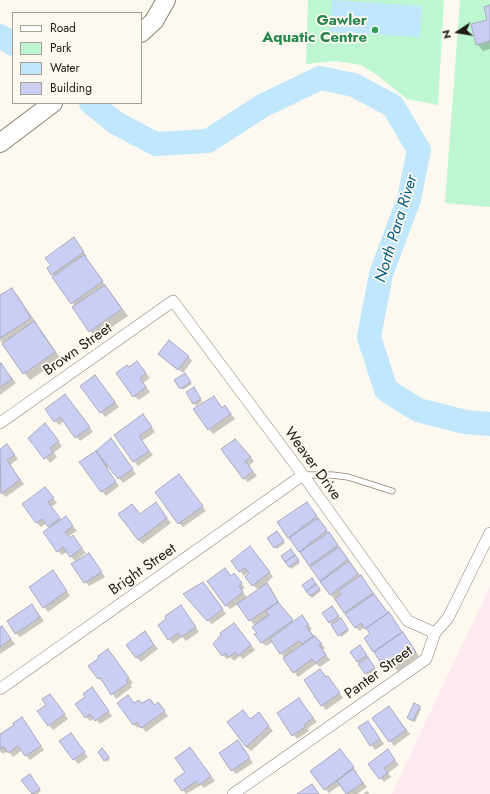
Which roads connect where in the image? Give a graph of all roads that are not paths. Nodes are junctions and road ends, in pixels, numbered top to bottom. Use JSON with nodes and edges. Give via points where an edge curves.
{"nodes":[{"id":1,"x":166,"y":0,"type":"edge"},
{"id":2,"x":142,"y":32,"type":"edge"},
{"id":3,"x":52,"y":104,"type":"edge"},
{"id":4,"x":0,"y":143,"type":"edge"},
{"id":5,"x":174,"y":301,"type":"joint"},
{"id":6,"x":0,"y":423,"type":"edge"},
{"id":7,"x":303,"y":476,"type":"junction"},
{"id":8,"x":392,"y":491,"type":"dead end"},
{"id":9,"x":490,"y":533,"type":"edge"},
{"id":10,"x":435,"y":632,"type":"junction"},
{"id":11,"x":0,"y":689,"type":"edge"},
{"id":12,"x":233,"y":794,"type":"edge"}],
"edges":[{"from":1,"to":2,"type":"main road","via":[[154,21]]},
{"from":3,"to":4,"type":"main road"},
{"from":5,"to":6,"type":"street","name":"Brown Street"},
{"from":5,"to":7,"type":"street","name":"Weaver Drive"},
{"from":7,"to":8,"type":"lane","via":[[348,477]]},
{"from":7,"to":10,"type":"street","name":"Weaver Drive","via":[[408,621]]},
{"from":7,"to":11,"type":"street","name":"Bright Street"},
{"from":9,"to":10,"type":"street","name":"Panter Street","via":[[448,618]]},
{"from":10,"to":12,"type":"street","name":"Panter Street","via":[[426,659]]}]}
